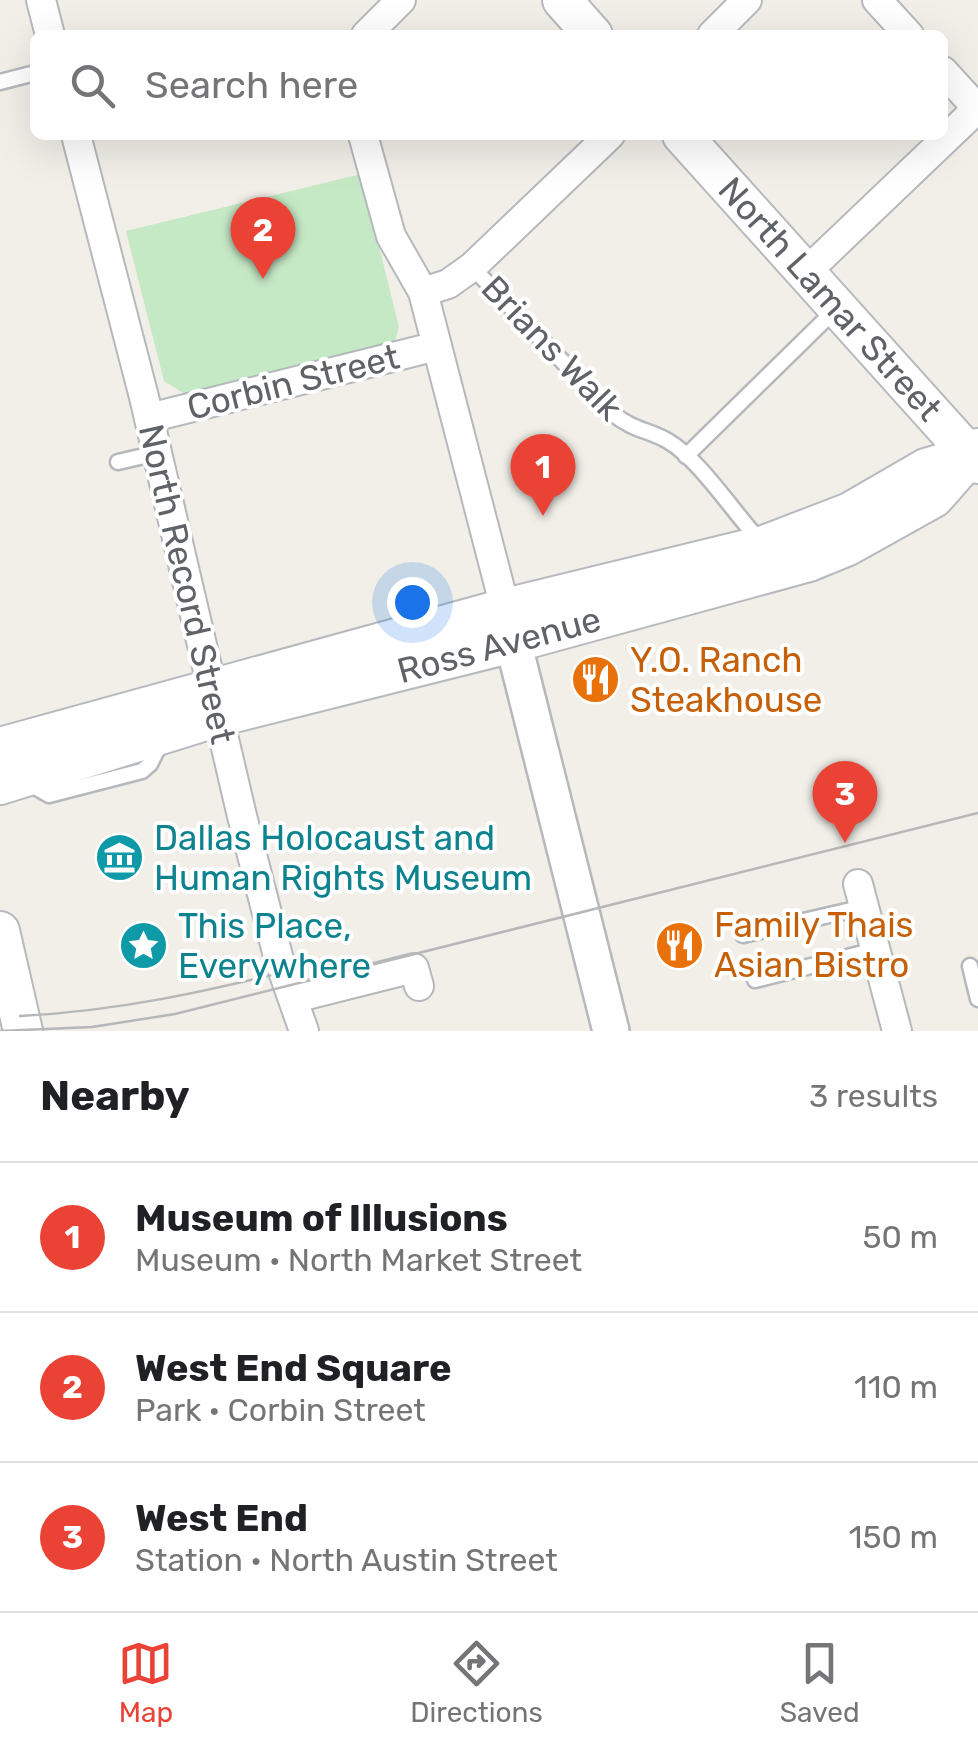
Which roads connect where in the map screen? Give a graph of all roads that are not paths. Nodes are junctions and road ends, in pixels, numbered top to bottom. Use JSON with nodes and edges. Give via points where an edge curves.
{"nodes":[{"id":1,"x":40,"y":0,"type":"edge"},
{"id":2,"x":401,"y":0,"type":"edge"},
{"id":3,"x":562,"y":0,"type":"edge"},
{"id":4,"x":747,"y":0,"type":"edge"},
{"id":5,"x":877,"y":0,"type":"edge"},
{"id":6,"x":49,"y":30,"type":"edge"},
{"id":7,"x":371,"y":30,"type":"edge"},
{"id":8,"x":589,"y":30,"type":"edge"},
{"id":9,"x":717,"y":30,"type":"edge"},
{"id":10,"x":904,"y":30,"type":"edge"},
{"id":11,"x":30,"y":74,"type":"edge"},
{"id":12,"x":948,"y":77,"type":"edge"},
{"id":13,"x":0,"y":82,"type":"edge"},
{"id":14,"x":978,"y":108,"type":"edge"},
{"id":15,"x":948,"y":137,"type":"edge"},
{"id":16,"x":83,"y":140,"type":"edge"},
{"id":17,"x":364,"y":140,"type":"edge"},
{"id":18,"x":605,"y":140,"type":"edge"},
{"id":19,"x":686,"y":140,"type":"edge"},
{"id":20,"x":944,"y":140,"type":"edge"},
{"id":21,"x":472,"y":267,"type":"junction"},
{"id":22,"x":804,"y":274,"type":"junction"},
{"id":23,"x":423,"y":292,"type":"junction"},
{"id":24,"x":836,"y":308,"type":"junction"},
{"id":25,"x":437,"y":346,"type":"junction"},
{"id":26,"x":149,"y":418,"type":"junction"},
{"id":27,"x":156,"y":453,"type":"junction"},
{"id":28,"x":686,"y":456,"type":"junction"},
{"id":29,"x":975,"y":456,"type":"edge"},
{"id":30,"x":118,"y":462,"type":"dead end"},
{"id":31,"x":764,"y":545,"type":"junction"},
{"id":32,"x":706,"y":576,"type":"junction"},
{"id":33,"x":509,"y":625,"type":"junction"},
{"id":34,"x":214,"y":703,"type":"junction"},
{"id":35,"x":0,"y":748,"type":"edge"},
{"id":36,"x":11,"y":782,"type":"edge"},
{"id":37,"x":861,"y":896,"type":"joint"},
{"id":38,"x":0,"y":931,"type":"edge"},
{"id":39,"x":743,"y":935,"type":"dead end"},
{"id":40,"x":875,"y":950,"type":"junction"},
{"id":41,"x":970,"y":966,"type":"dead end"},
{"id":42,"x":755,"y":980,"type":"dead end"},
{"id":43,"x":419,"y":986,"type":"dead end"},
{"id":44,"x":295,"y":998,"type":"junction"},
{"id":45,"x":978,"y":999,"type":"edge"},
{"id":46,"x":23,"y":1031,"type":"edge"},
{"id":47,"x":304,"y":1031,"type":"edge"},
{"id":48,"x":610,"y":1031,"type":"edge"},
{"id":49,"x":897,"y":1031,"type":"edge"}],
"edges":[{"from":1,"to":6,"type":"street"},
{"from":2,"to":7,"type":"street"},
{"from":3,"to":8,"type":"main road"},
{"from":4,"to":9,"type":"street"},
{"from":5,"to":10,"type":"street"},
{"from":11,"to":13,"type":"lane"},
{"from":12,"to":14,"type":"street"},
{"from":14,"to":15,"type":"street"},
{"from":16,"to":26,"type":"street","name":"North Record Street"},
{"from":17,"to":23,"type":"street","via":[[391,236]]},
{"from":18,"to":21,"type":"street"},
{"from":19,"to":22,"type":"main road","name":"North Lamar Street"},
{"from":20,"to":22,"type":"street"},
{"from":21,"to":23,"type":"street"},
{"from":21,"to":28,"type":"lane","name":"Brians Walk","via":[[612,413]]},
{"from":22,"to":24,"type":"main road","name":"North Lamar Street"},
{"from":23,"to":25,"type":"street"},
{"from":24,"to":28,"type":"lane"},
{"from":24,"to":29,"type":"main road","name":"North Lamar Street"},
{"from":25,"to":26,"type":"street","name":"Corbin Street"},
{"from":25,"to":33,"type":"street"},
{"from":26,"to":27,"type":"street","name":"North Record Street"},
{"from":27,"to":30,"type":"lane"},
{"from":27,"to":34,"type":"street","name":"North Record Street"},
{"from":28,"to":31,"type":"lane","name":"Brians Walk"},
{"from":29,"to":31,"type":"main road","name":"Ross Avenue","via":[[926,468],[850,512]]},
{"from":29,"to":32,"type":"main road","name":"Ross Avenue","via":[[934,498],[848,546],[780,571]]},
{"from":31,"to":32,"type":"main road","name":"Ross Avenue"},
{"from":32,"to":33,"type":"main road","name":"Ross Avenue"},
{"from":33,"to":34,"type":"main road","name":"Ross Avenue"},
{"from":33,"to":48,"type":"street"},
{"from":34,"to":35,"type":"main road","name":"Ross Avenue"},
{"from":34,"to":36,"type":"main road","name":"Ross Avenue","via":[[164,734]]},
{"from":34,"to":44,"type":"street","name":"North Record Street","via":[[279,960]]},
{"from":37,"to":39,"type":"lane"},
{"from":37,"to":40,"type":"street"},
{"from":38,"to":46,"type":"main road"},
{"from":40,"to":42,"type":"lane"},
{"from":40,"to":49,"type":"street"},
{"from":41,"to":45,"type":"lane"},
{"from":43,"to":44,"type":"street","via":[[414,968]]},
{"from":44,"to":47,"type":"street","name":"North Record Street"}]}
